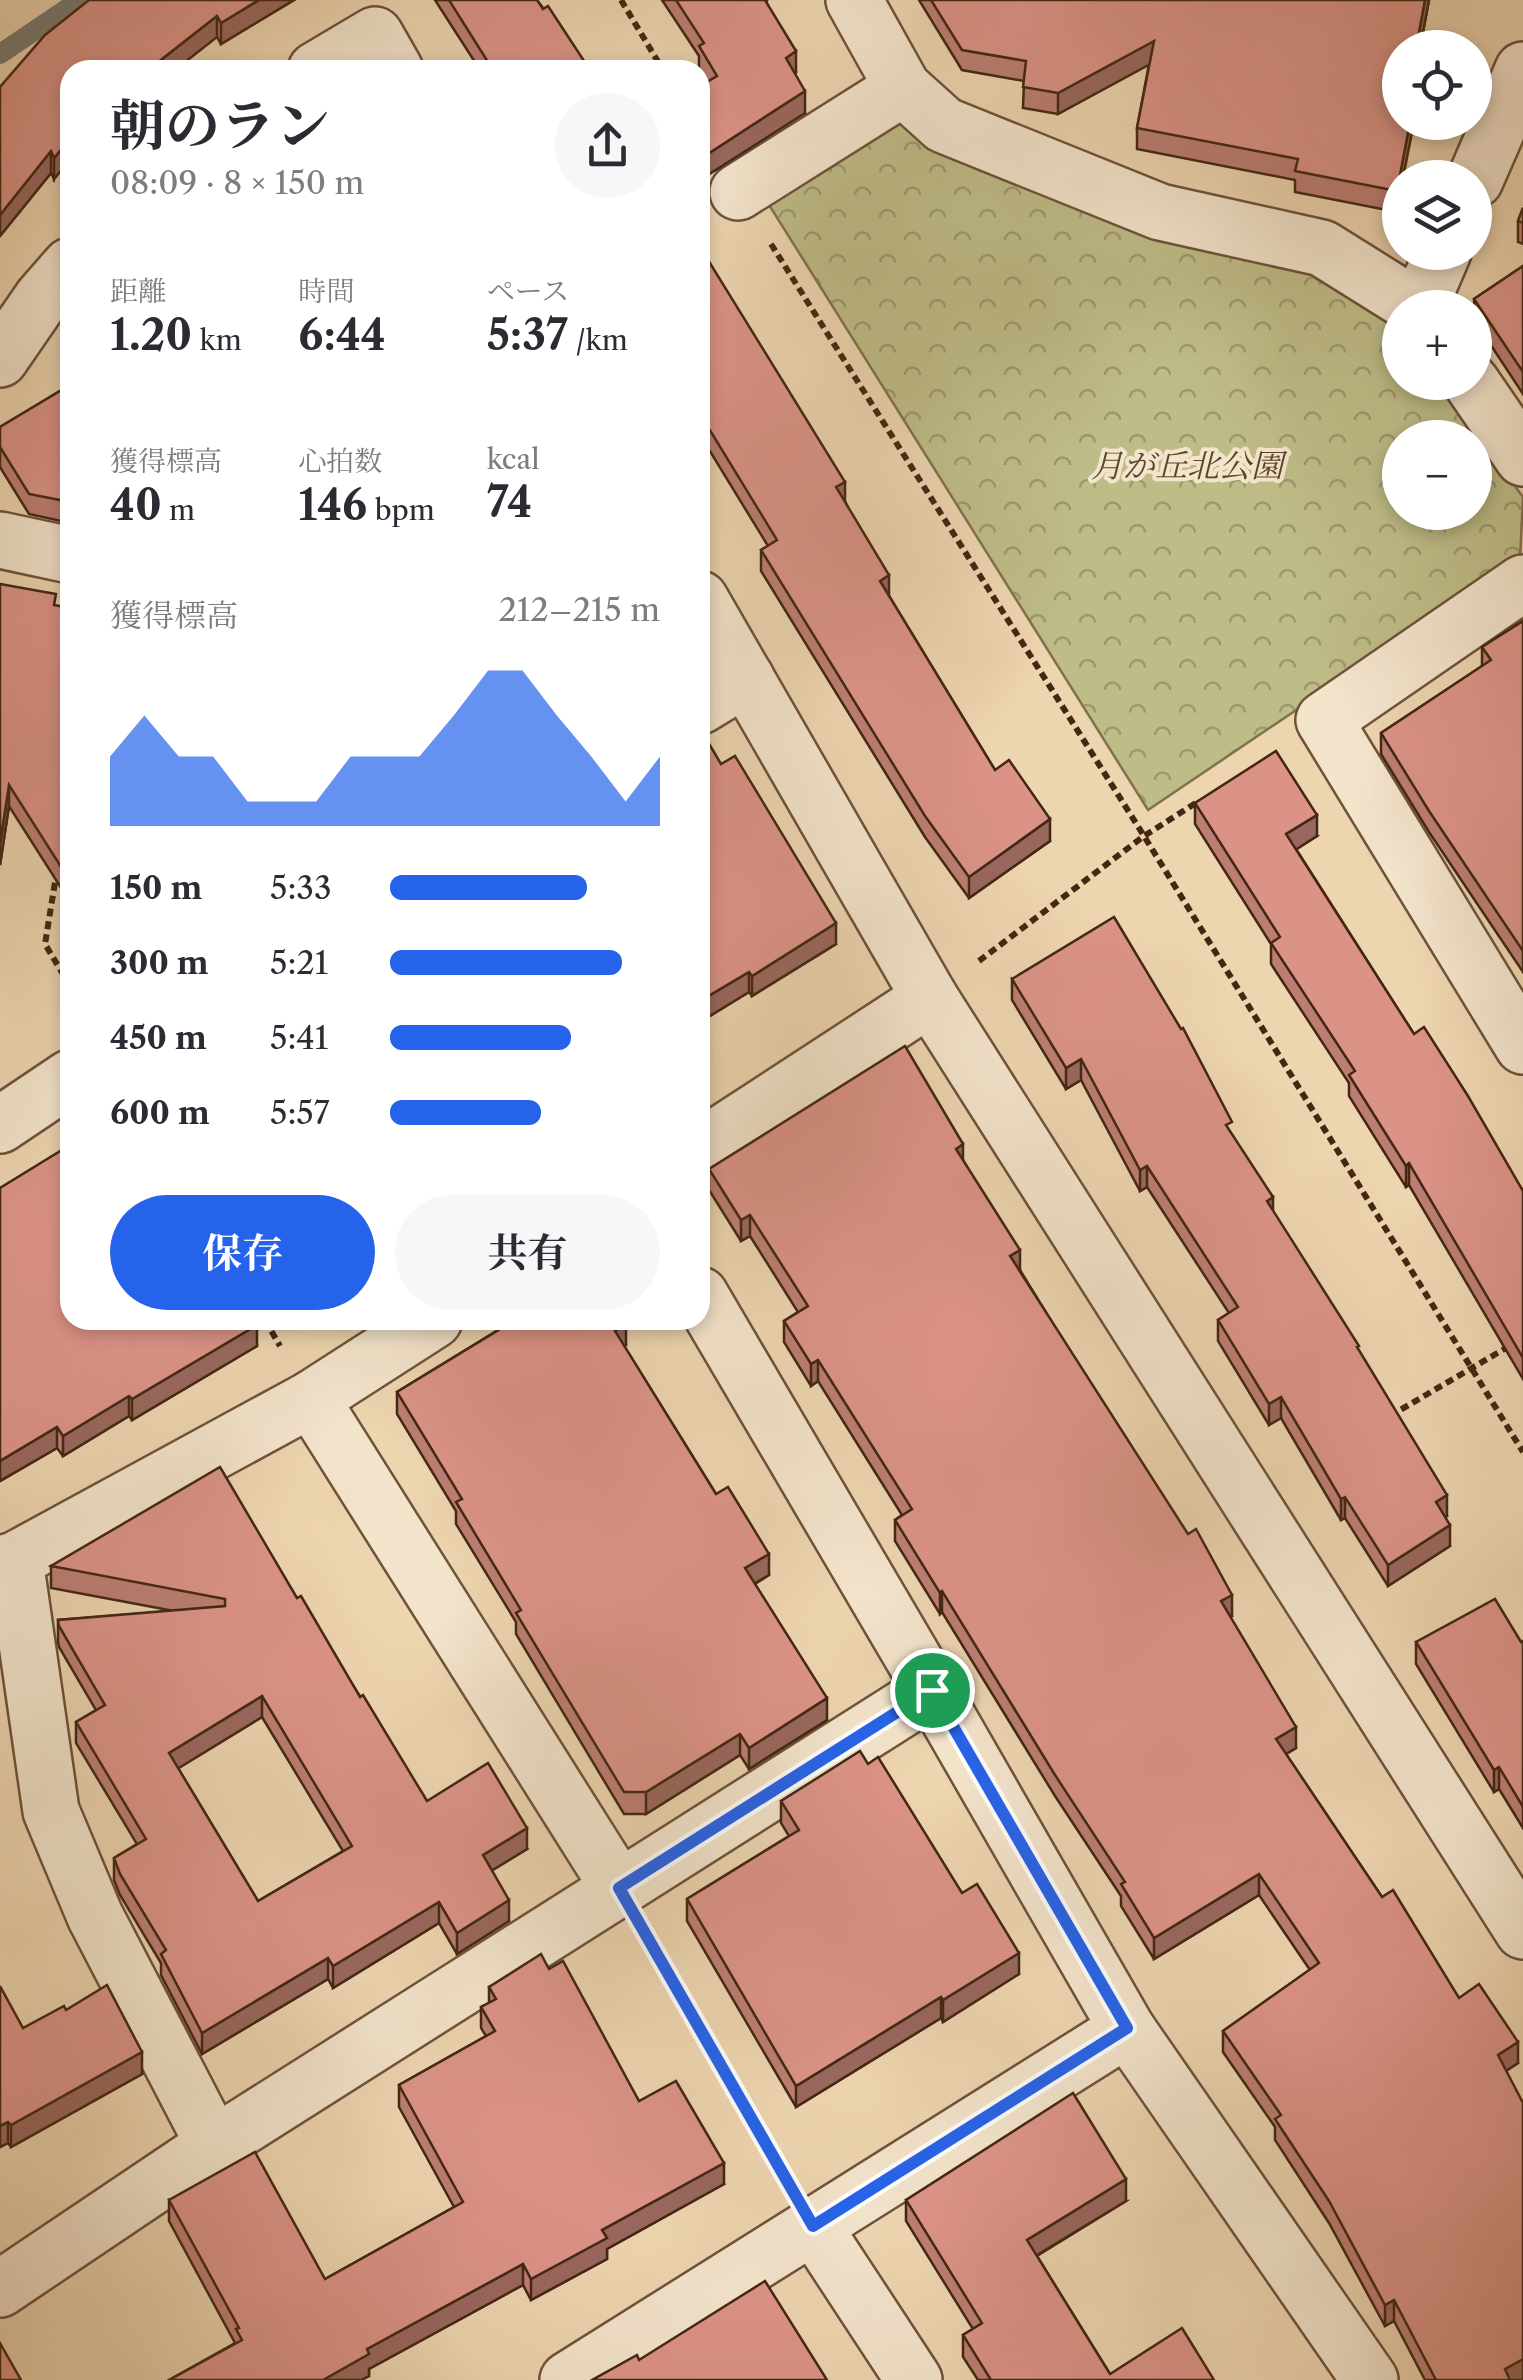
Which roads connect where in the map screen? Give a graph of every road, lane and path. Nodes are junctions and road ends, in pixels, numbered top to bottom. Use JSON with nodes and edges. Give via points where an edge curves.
{"nodes":[{"id":1,"x":621,"y":0,"type":"edge"},
{"id":2,"x":854,"y":0,"type":"edge"},
{"id":3,"x":333,"y":60,"type":"edge"},
{"id":4,"x":389,"y":60,"type":"edge"},
{"id":5,"x":657,"y":60,"type":"edge"},
{"id":6,"x":1523,"y":70,"type":"edge"},
{"id":7,"x":903,"y":88,"type":"junction"},
{"id":8,"x":1484,"y":160,"type":"edge"},
{"id":9,"x":738,"y":192,"type":"joint"},
{"id":10,"x":60,"y":277,"type":"edge"},
{"id":11,"x":1390,"y":290,"type":"edge"},
{"id":12,"x":0,"y":360,"type":"edge"},
{"id":13,"x":1483,"y":400,"type":"edge"},
{"id":14,"x":1523,"y":458,"type":"edge"},
{"id":15,"x":0,"y":540,"type":"edge"},
{"id":16,"x":60,"y":554,"type":"edge"},
{"id":17,"x":1523,"y":583,"type":"edge"},
{"id":18,"x":710,"y":616,"type":"edge"},
{"id":19,"x":746,"y":678,"type":"junction"},
{"id":20,"x":710,"y":700,"type":"edge"},
{"id":21,"x":1209,"y":794,"type":"edge"},
{"id":22,"x":1144,"y":836,"type":"junction"},
{"id":23,"x":59,"y":856,"type":"edge"},
{"id":24,"x":60,"y":969,"type":"edge"},
{"id":25,"x":930,"y":998,"type":"junction"},
{"id":26,"x":1523,"y":1046,"type":"edge"},
{"id":27,"x":60,"y":1085,"type":"edge"},
{"id":28,"x":0,"y":1125,"type":"edge"},
{"id":29,"x":710,"y":1141,"type":"edge"},
{"id":30,"x":710,"y":1312,"type":"edge"},
{"id":31,"x":418,"y":1330,"type":"edge"},
{"id":32,"x":311,"y":1399,"type":"junction"},
{"id":33,"x":1523,"y":1452,"type":"edge"},
{"id":34,"x":7,"y":1562,"type":"edge"},
{"id":35,"x":932,"y":1690,"type":"junction"},
{"id":36,"x":619,"y":1888,"type":"junction"},
{"id":37,"x":1523,"y":1931,"type":"edge"},
{"id":38,"x":1127,"y":2028,"type":"junction"},
{"id":39,"x":214,"y":2146,"type":"junction"},
{"id":40,"x":813,"y":2226,"type":"junction"},
{"id":41,"x":0,"y":2289,"type":"edge"},
{"id":42,"x":568,"y":2380,"type":"edge"},
{"id":43,"x":914,"y":2380,"type":"edge"},
{"id":44,"x":1370,"y":2380,"type":"edge"}],
"edges":[{"from":1,"to":5,"type":"path"},
{"from":2,"to":7,"type":"street"},
{"from":3,"to":4,"type":"street","via":[[375,35]]},
{"from":6,"to":8,"type":"street"},
{"from":7,"to":9,"type":"street"},
{"from":7,"to":11,"type":"street","via":[[960,132],[1160,212],[1322,248]]},
{"from":9,"to":22,"type":"path"},
{"from":10,"to":12,"type":"street"},
{"from":13,"to":14,"type":"street"},
{"from":15,"to":16,"type":"street"},
{"from":17,"to":26,"type":"street","via":[[1324,720]]},
{"from":18,"to":19,"type":"street"},
{"from":19,"to":20,"type":"street"},
{"from":19,"to":25,"type":"street"},
{"from":21,"to":22,"type":"path"},
{"from":22,"to":25,"type":"path"},
{"from":22,"to":33,"type":"path"},
{"from":23,"to":24,"type":"path","via":[[45,944]]},
{"from":25,"to":29,"type":"street"},
{"from":25,"to":37,"type":"street"},
{"from":27,"to":28,"type":"street"},
{"from":30,"to":35,"type":"street"},
{"from":31,"to":32,"type":"street"},
{"from":32,"to":34,"type":"street"},
{"from":32,"to":36,"type":"street"},
{"from":34,"to":39,"type":"street","via":[[51,1811],[95,1916]]},
{"from":35,"to":36,"type":"street"},
{"from":35,"to":38,"type":"street"},
{"from":36,"to":39,"type":"street"},
{"from":36,"to":40,"type":"path"},
{"from":38,"to":40,"type":"street"},
{"from":38,"to":44,"type":"street"},
{"from":39,"to":41,"type":"street"},
{"from":40,"to":42,"type":"street"},
{"from":40,"to":43,"type":"street"}]}
